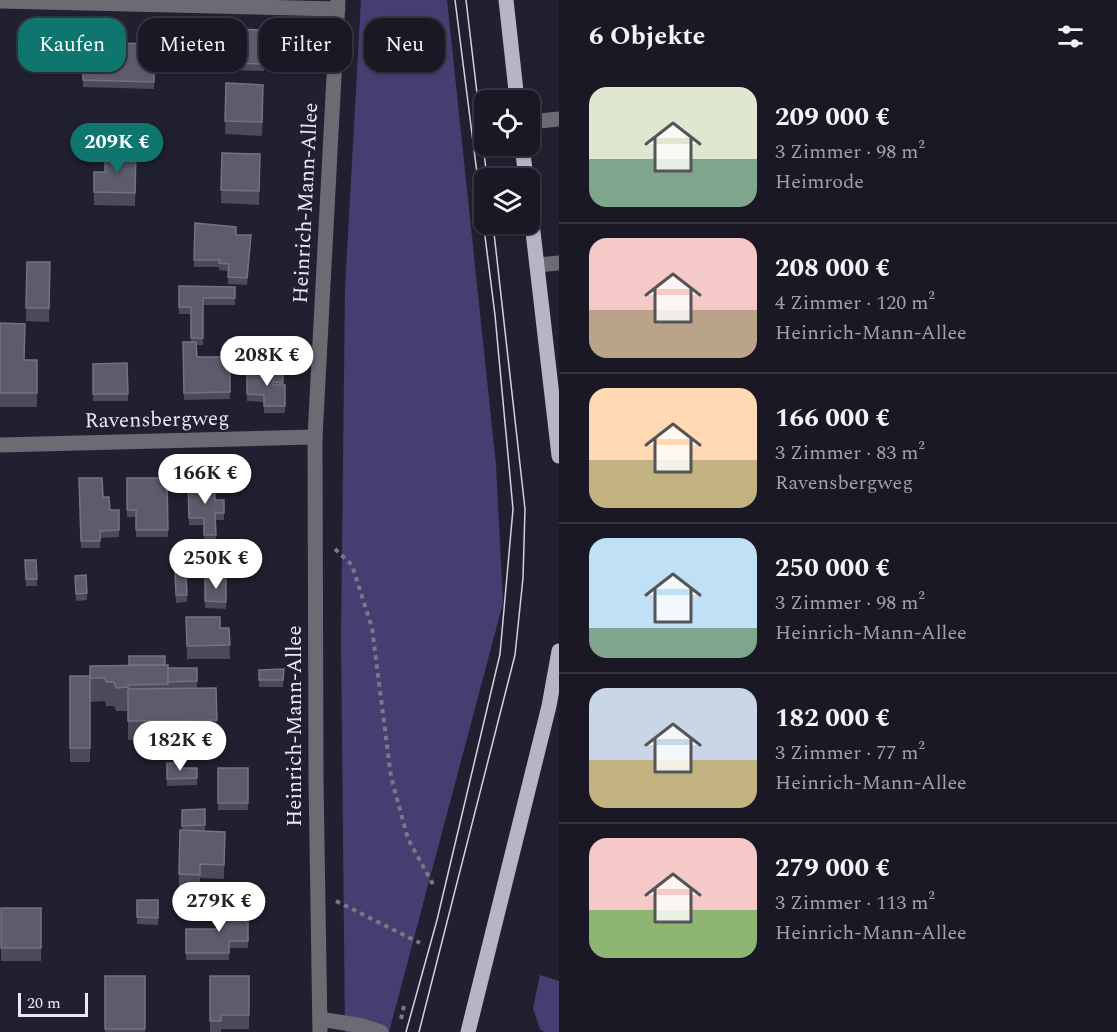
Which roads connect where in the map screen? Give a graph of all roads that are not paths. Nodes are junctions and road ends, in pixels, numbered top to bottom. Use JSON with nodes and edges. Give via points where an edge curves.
{"nodes":[{"id":1,"x":506,"y":0,"type":"edge"},
{"id":2,"x":0,"y":1,"type":"edge"},
{"id":3,"x":338,"y":4,"type":"edge"},
{"id":4,"x":516,"y":90,"type":"edge"},
{"id":5,"x":559,"y":119,"type":"edge"},
{"id":6,"x":540,"y":121,"type":"edge"},
{"id":7,"x":533,"y":234,"type":"edge"},
{"id":8,"x":559,"y":263,"type":"edge"},
{"id":9,"x":537,"y":265,"type":"junction"},
{"id":10,"x":315,"y":437,"type":"junction"},
{"id":11,"x":0,"y":445,"type":"edge"},
{"id":12,"x":559,"y":456,"type":"edge"},
{"id":13,"x":559,"y":651,"type":"edge"},
{"id":14,"x":320,"y":1026,"type":"edge"},
{"id":15,"x":381,"y":1032,"type":"edge"},
{"id":16,"x":468,"y":1032,"type":"edge"}],
"edges":[{"from":1,"to":4,"type":"main road"},
{"from":2,"to":3,"type":"street"},
{"from":3,"to":10,"type":"street","name":"Heinrich-Mann-Allee"},
{"from":5,"to":6,"type":"street"},
{"from":7,"to":9,"type":"main road"},
{"from":8,"to":9,"type":"street"},
{"from":9,"to":12,"type":"main road"},
{"from":10,"to":11,"type":"street","name":"Ravensbergweg"},
{"from":10,"to":14,"type":"street","name":"Heinrich-Mann-Allee"},
{"from":13,"to":16,"type":"main road","via":[[549,706]]},
{"from":14,"to":15,"type":"street","name":"Heinrich-Mann-Allee","via":[[363,1026]]}]}
